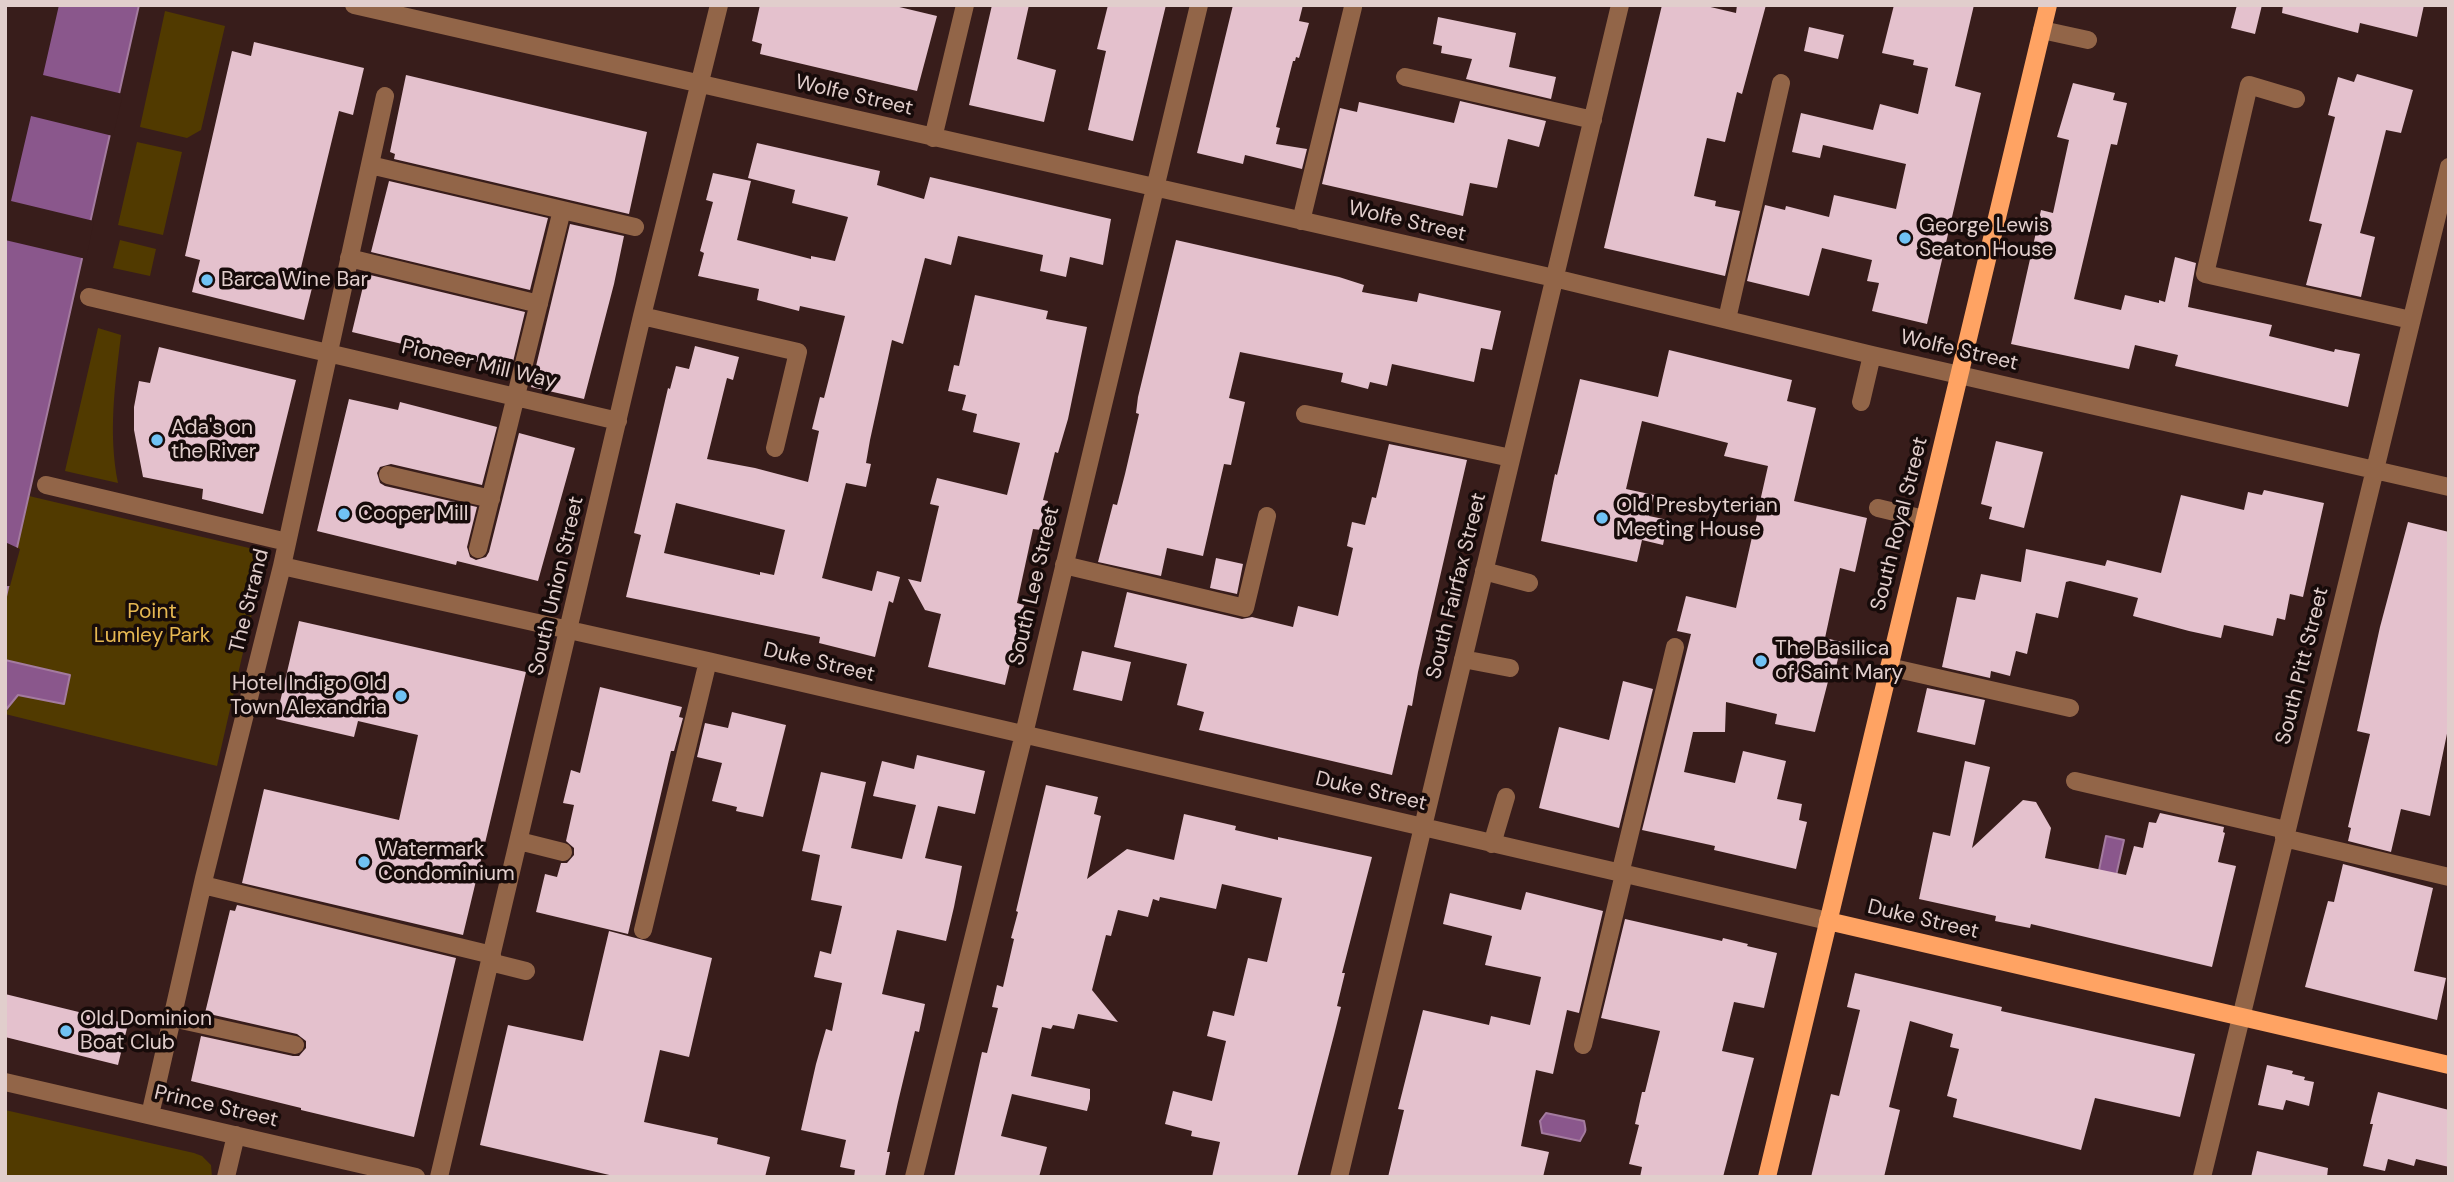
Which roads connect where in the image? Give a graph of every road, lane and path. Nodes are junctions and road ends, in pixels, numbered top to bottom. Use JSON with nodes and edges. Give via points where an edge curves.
{"nodes":[{"id":1,"x":354,"y":5,"type":"edge"},
{"id":2,"x":719,"y":5,"type":"edge"},
{"id":3,"x":965,"y":5,"type":"edge"},
{"id":4,"x":1199,"y":5,"type":"edge"},
{"id":5,"x":1620,"y":5,"type":"edge"},
{"id":6,"x":2048,"y":5,"type":"edge"},
{"id":7,"x":1353,"y":7,"type":"dead end"},
{"id":8,"x":417,"y":12,"type":"edge"},
{"id":9,"x":2042,"y":30,"type":"junction"},
{"id":10,"x":2088,"y":40,"type":"dead end"},
{"id":11,"x":1405,"y":77,"type":"dead end"},
{"id":12,"x":1781,"y":83,"type":"dead end"},
{"id":13,"x":700,"y":85,"type":"junction"},
{"id":14,"x":385,"y":96,"type":"dead end"},
{"id":15,"x":2296,"y":99,"type":"dead end"},
{"id":16,"x":1592,"y":120,"type":"junction"},
{"id":17,"x":933,"y":138,"type":"junction"},
{"id":18,"x":370,"y":165,"type":"junction"},
{"id":19,"x":2449,"y":167,"type":"edge"},
{"id":20,"x":1154,"y":188,"type":"junction"},
{"id":21,"x":562,"y":210,"type":"junction"},
{"id":22,"x":1301,"y":222,"type":"junction"},
{"id":23,"x":635,"y":227,"type":"dead end"},
{"id":24,"x":349,"y":258,"type":"junction"},
{"id":25,"x":1554,"y":278,"type":"junction"},
{"id":26,"x":89,"y":297,"type":"dead end"},
{"id":27,"x":538,"y":304,"type":"junction"},
{"id":28,"x":642,"y":316,"type":"junction"},
{"id":29,"x":1727,"y":319,"type":"junction"},
{"id":30,"x":2411,"y":320,"type":"junction"},
{"id":31,"x":329,"y":354,"type":"junction"},
{"id":32,"x":1872,"y":355,"type":"junction"},
{"id":33,"x":1959,"y":375,"type":"junction"},
{"id":34,"x":516,"y":397,"type":"junction"},
{"id":35,"x":1861,"y":402,"type":"dead end"},
{"id":36,"x":1305,"y":414,"type":"dead end"},
{"id":37,"x":618,"y":421,"type":"junction"},
{"id":38,"x":775,"y":448,"type":"dead end"},
{"id":39,"x":1511,"y":458,"type":"junction"},
{"id":40,"x":2374,"y":469,"type":"junction"},
{"id":41,"x":388,"y":475,"type":"dead end"},
{"id":42,"x":46,"y":485,"type":"dead end"},
{"id":43,"x":2449,"y":487,"type":"edge"},
{"id":44,"x":491,"y":499,"type":"junction"},
{"id":45,"x":1878,"y":508,"type":"dead end"},
{"id":46,"x":1267,"y":516,"type":"dead end"},
{"id":47,"x":1924,"y":519,"type":"junction"},
{"id":48,"x":287,"y":542,"type":"junction"},
{"id":49,"x":478,"y":549,"type":"dead end"},
{"id":50,"x":1064,"y":565,"type":"junction"},
{"id":51,"x":282,"y":566,"type":"junction"},
{"id":52,"x":1484,"y":571,"type":"junction"},
{"id":53,"x":1529,"y":583,"type":"dead end"},
{"id":54,"x":570,"y":629,"type":"junction"},
{"id":55,"x":1675,"y":647,"type":"dead end"},
{"id":56,"x":1463,"y":659,"type":"junction"},
{"id":57,"x":708,"y":661,"type":"junction"},
{"id":58,"x":1889,"y":667,"type":"junction"},
{"id":59,"x":1510,"y":668,"type":"dead end"},
{"id":60,"x":2070,"y":708,"type":"dead end"},
{"id":61,"x":1024,"y":734,"type":"junction"},
{"id":62,"x":2075,"y":781,"type":"dead end"},
{"id":63,"x":1506,"y":797,"type":"dead end"},
{"id":64,"x":1422,"y":828,"type":"junction"},
{"id":65,"x":2285,"y":834,"type":"junction"},
{"id":66,"x":519,"y":841,"type":"junction"},
{"id":67,"x":1492,"y":844,"type":"junction"},
{"id":68,"x":564,"y":852,"type":"dead end"},
{"id":69,"x":1622,"y":874,"type":"junction"},
{"id":70,"x":2449,"y":877,"type":"edge"},
{"id":71,"x":203,"y":885,"type":"junction"},
{"id":72,"x":1828,"y":921,"type":"junction"},
{"id":73,"x":643,"y":930,"type":"dead end"},
{"id":74,"x":491,"y":959,"type":"junction"},
{"id":75,"x":526,"y":971,"type":"dead end"},
{"id":76,"x":2241,"y":1016,"type":"junction"},
{"id":77,"x":172,"y":1017,"type":"junction"},
{"id":78,"x":295,"y":1045,"type":"dead end"},
{"id":79,"x":1583,"y":1045,"type":"dead end"},
{"id":80,"x":2449,"y":1065,"type":"edge"},
{"id":81,"x":5,"y":1082,"type":"edge"},
{"id":82,"x":150,"y":1115,"type":"junction"},
{"id":83,"x":236,"y":1135,"type":"junction"},
{"id":84,"x":226,"y":1177,"type":"edge"},
{"id":85,"x":416,"y":1177,"type":"edge"},
{"id":86,"x":439,"y":1177,"type":"edge"},
{"id":87,"x":914,"y":1177,"type":"edge"},
{"id":88,"x":1339,"y":1177,"type":"edge"},
{"id":89,"x":1767,"y":1177,"type":"edge"},
{"id":90,"x":2202,"y":1177,"type":"edge"}],
"edges":[{"from":1,"to":8,"type":"street","name":"Wolfe Street"},
{"from":2,"to":13,"type":"street","name":"South Union Street"},
{"from":3,"to":17,"type":"street"},
{"from":4,"to":20,"type":"street","name":"South Lee Street"},
{"from":5,"to":16,"type":"street","name":"South Fairfax Street"},
{"from":6,"to":9,"type":"main road","name":"South Royal Street"},
{"from":7,"to":22,"type":"street"},
{"from":8,"to":13,"type":"street","name":"Wolfe Street"},
{"from":9,"to":10,"type":"street"},
{"from":9,"to":33,"type":"main road","name":"South Royal Street"},
{"from":11,"to":16,"type":"street"},
{"from":12,"to":29,"type":"street"},
{"from":13,"to":17,"type":"street","name":"Wolfe Street"},
{"from":13,"to":28,"type":"street","name":"South Union Street"},
{"from":14,"to":18,"type":"street","name":"The Strand"},
{"from":15,"to":30,"type":"street","via":[[2249,85],[2206,274]]},
{"from":16,"to":25,"type":"street","name":"South Fairfax Street"},
{"from":17,"to":20,"type":"street","name":"Wolfe Street"},
{"from":18,"to":21,"type":"street"},
{"from":18,"to":24,"type":"street","name":"The Strand"},
{"from":19,"to":30,"type":"street","name":"South Pitt Street"},
{"from":20,"to":22,"type":"street","name":"Wolfe Street"},
{"from":20,"to":50,"type":"street","name":"South Lee Street"},
{"from":21,"to":23,"type":"street"},
{"from":21,"to":27,"type":"street"},
{"from":22,"to":25,"type":"street","name":"Wolfe Street"},
{"from":24,"to":27,"type":"street"},
{"from":24,"to":31,"type":"street","name":"The Strand"},
{"from":25,"to":29,"type":"street","name":"Wolfe Street"},
{"from":25,"to":39,"type":"street","name":"South Fairfax Street"},
{"from":26,"to":31,"type":"street","name":"Pioneer Mill Way"},
{"from":27,"to":34,"type":"street"},
{"from":28,"to":37,"type":"street","name":"South Union Street"},
{"from":28,"to":38,"type":"street","via":[[797,352]]},
{"from":29,"to":32,"type":"street","name":"Wolfe Street"},
{"from":30,"to":40,"type":"street","name":"South Pitt Street"},
{"from":31,"to":34,"type":"street","name":"Pioneer Mill Way"},
{"from":31,"to":48,"type":"street","name":"The Strand"},
{"from":32,"to":33,"type":"street","name":"Wolfe Street"},
{"from":32,"to":35,"type":"street"},
{"from":33,"to":40,"type":"street","name":"Wolfe Street"},
{"from":33,"to":47,"type":"main road","name":"South Royal Street"},
{"from":34,"to":37,"type":"street","name":"Pioneer Mill Way"},
{"from":34,"to":44,"type":"street"},
{"from":36,"to":39,"type":"street"},
{"from":37,"to":54,"type":"street","name":"South Union Street"},
{"from":39,"to":52,"type":"street","name":"South Fairfax Street"},
{"from":40,"to":43,"type":"street","name":"Wolfe Street"},
{"from":40,"to":65,"type":"street","name":"South Pitt Street"},
{"from":41,"to":44,"type":"street"},
{"from":42,"to":48,"type":"street"},
{"from":44,"to":49,"type":"street"},
{"from":45,"to":47,"type":"street"},
{"from":46,"to":50,"type":"street","via":[[1245,608]]},
{"from":47,"to":58,"type":"main road","name":"South Royal Street"},
{"from":48,"to":51,"type":"street","name":"The Strand"},
{"from":50,"to":61,"type":"street","name":"South Lee Street"},
{"from":51,"to":54,"type":"street","name":"Duke Street"},
{"from":51,"to":71,"type":"street","name":"The Strand"},
{"from":52,"to":53,"type":"street"},
{"from":52,"to":56,"type":"street","name":"South Fairfax Street"},
{"from":54,"to":57,"type":"street","name":"Duke Street"},
{"from":54,"to":66,"type":"street","name":"South Union Street"},
{"from":55,"to":69,"type":"street"},
{"from":56,"to":59,"type":"street"},
{"from":56,"to":64,"type":"street","name":"South Fairfax Street"},
{"from":57,"to":61,"type":"street","name":"Duke Street"},
{"from":57,"to":73,"type":"street"},
{"from":58,"to":60,"type":"street"},
{"from":58,"to":72,"type":"main road","name":"South Royal Street"},
{"from":61,"to":64,"type":"street","name":"Duke Street"},
{"from":61,"to":87,"type":"street","name":"South Lee Street"},
{"from":62,"to":65,"type":"street"},
{"from":63,"to":67,"type":"street"},
{"from":64,"to":67,"type":"street","name":"Duke Street"},
{"from":64,"to":88,"type":"street","name":"South Fairfax Street"},
{"from":65,"to":70,"type":"street"},
{"from":65,"to":76,"type":"street","name":"South Pitt Street"},
{"from":66,"to":68,"type":"street"},
{"from":66,"to":74,"type":"street","name":"South Union Street"},
{"from":67,"to":69,"type":"street","name":"Duke Street"},
{"from":69,"to":72,"type":"street","name":"Duke Street"},
{"from":69,"to":79,"type":"street"},
{"from":71,"to":74,"type":"street"},
{"from":71,"to":77,"type":"street","name":"The Strand"},
{"from":72,"to":76,"type":"main road","name":"Duke Street"},
{"from":72,"to":89,"type":"main road","name":"South Royal Street"},
{"from":74,"to":75,"type":"street"},
{"from":74,"to":86,"type":"street","name":"South Union Street"},
{"from":76,"to":80,"type":"main road","name":"Duke Street"},
{"from":76,"to":90,"type":"street","name":"South Pitt Street"},
{"from":77,"to":78,"type":"street"},
{"from":77,"to":82,"type":"street","name":"The Strand"},
{"from":81,"to":82,"type":"street","name":"Prince Street"},
{"from":82,"to":83,"type":"street","name":"Prince Street"},
{"from":83,"to":84,"type":"street"},
{"from":83,"to":85,"type":"street","name":"Prince Street"}]}
